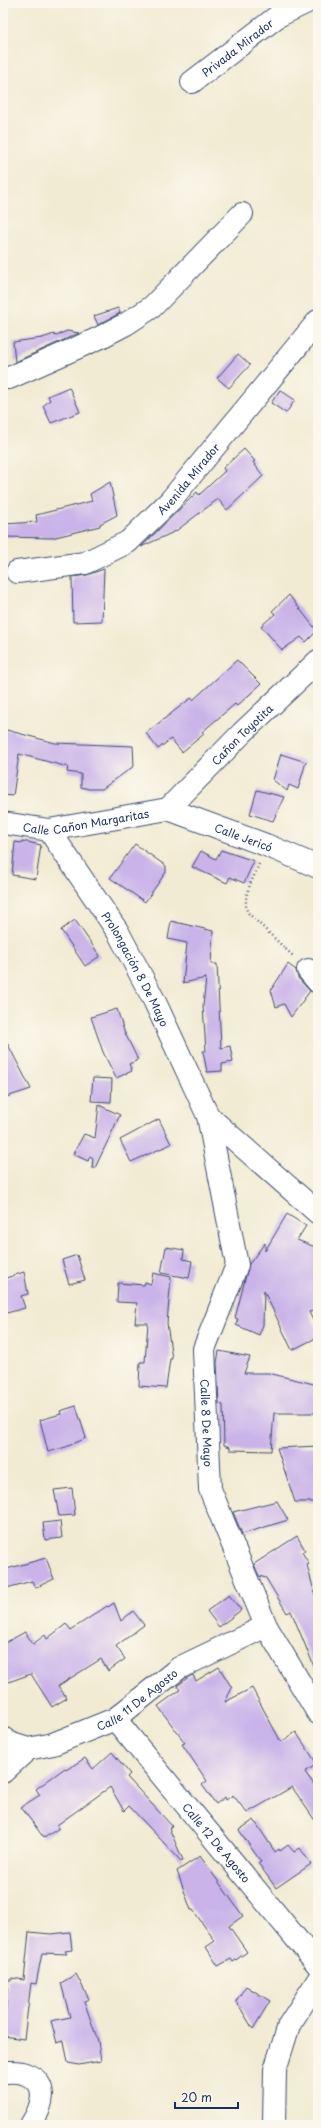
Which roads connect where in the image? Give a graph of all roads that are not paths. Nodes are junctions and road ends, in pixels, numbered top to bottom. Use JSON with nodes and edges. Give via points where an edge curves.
{"nodes":[{"id":1,"x":305,"y":3,"type":"edge"},
{"id":2,"x":192,"y":82,"type":"dead end"},
{"id":3,"x":242,"y":214,"type":"dead end"},
{"id":4,"x":318,"y":321,"type":"edge"},
{"id":5,"x":3,"y":378,"type":"edge"},
{"id":6,"x":17,"y":572,"type":"dead end"},
{"id":7,"x":318,"y":661,"type":"edge"},
{"id":8,"x":168,"y":809,"type":"junction"},
{"id":9,"x":3,"y":824,"type":"edge"},
{"id":10,"x":49,"y":830,"type":"junction"},
{"id":11,"x":318,"y":867,"type":"edge"},
{"id":12,"x":208,"y":1116,"type":"junction"},
{"id":13,"x":318,"y":1213,"type":"edge"},
{"id":14,"x":266,"y":1626,"type":"junction"},
{"id":15,"x":318,"y":1713,"type":"edge"},
{"id":16,"x":115,"y":1719,"type":"junction"},
{"id":17,"x":3,"y":1738,"type":"edge"},
{"id":18,"x":28,"y":1749,"type":"junction"},
{"id":19,"x":3,"y":1772,"type":"edge"},
{"id":20,"x":318,"y":1965,"type":"edge"},
{"id":21,"x":318,"y":1980,"type":"edge"},
{"id":22,"x":3,"y":2072,"type":"edge"},
{"id":23,"x":31,"y":2125,"type":"edge"},
{"id":24,"x":274,"y":2125,"type":"edge"}],
"edges":[{"from":1,"to":2,"type":"street","name":"Privada Mirador","via":[[278,16]]},
{"from":3,"to":5,"type":"street","via":[[152,307],[99,338],[9,378]]},
{"from":4,"to":6,"type":"street","name":"Avenida Mirador","via":[[170,501],[128,542],[85,563]]},
{"from":7,"to":8,"type":"street","name":"Cañon Toyotita","via":[[242,733]]},
{"from":8,"to":10,"type":"street","name":"Calle Cañon Margaritas"},
{"from":8,"to":11,"type":"street","name":"Calle Jericó"},
{"from":9,"to":10,"type":"street","name":"Calle Cañon Margaritas"},
{"from":10,"to":12,"type":"street","name":"Prolongación 8 De Mayo","via":[[118,932],[154,1000]]},
{"from":12,"to":13,"type":"street"},
{"from":12,"to":14,"type":"street","name":"Calle 8 De Mayo","via":[[237,1265],[204,1349],[210,1489]]},
{"from":14,"to":15,"type":"street","name":"Calle 8 De Mayo"},
{"from":14,"to":16,"type":"street","name":"Calle 11 De Agosto","via":[[179,1668]]},
{"from":16,"to":18,"type":"street","name":"Calle 11 De Agosto","via":[[53,1744]]},
{"from":16,"to":20,"type":"street","name":"Calle 12 De Agosto"},
{"from":17,"to":18,"type":"street","name":"Calle 11 De Agosto","via":[[8,1743]]},
{"from":18,"to":19,"type":"street"},
{"from":21,"to":24,"type":"street","via":[[289,2025],[275,2070]]},
{"from":22,"to":23,"type":"street","via":[[24,2073],[38,2081],[43,2094],[39,2113]]}]}
